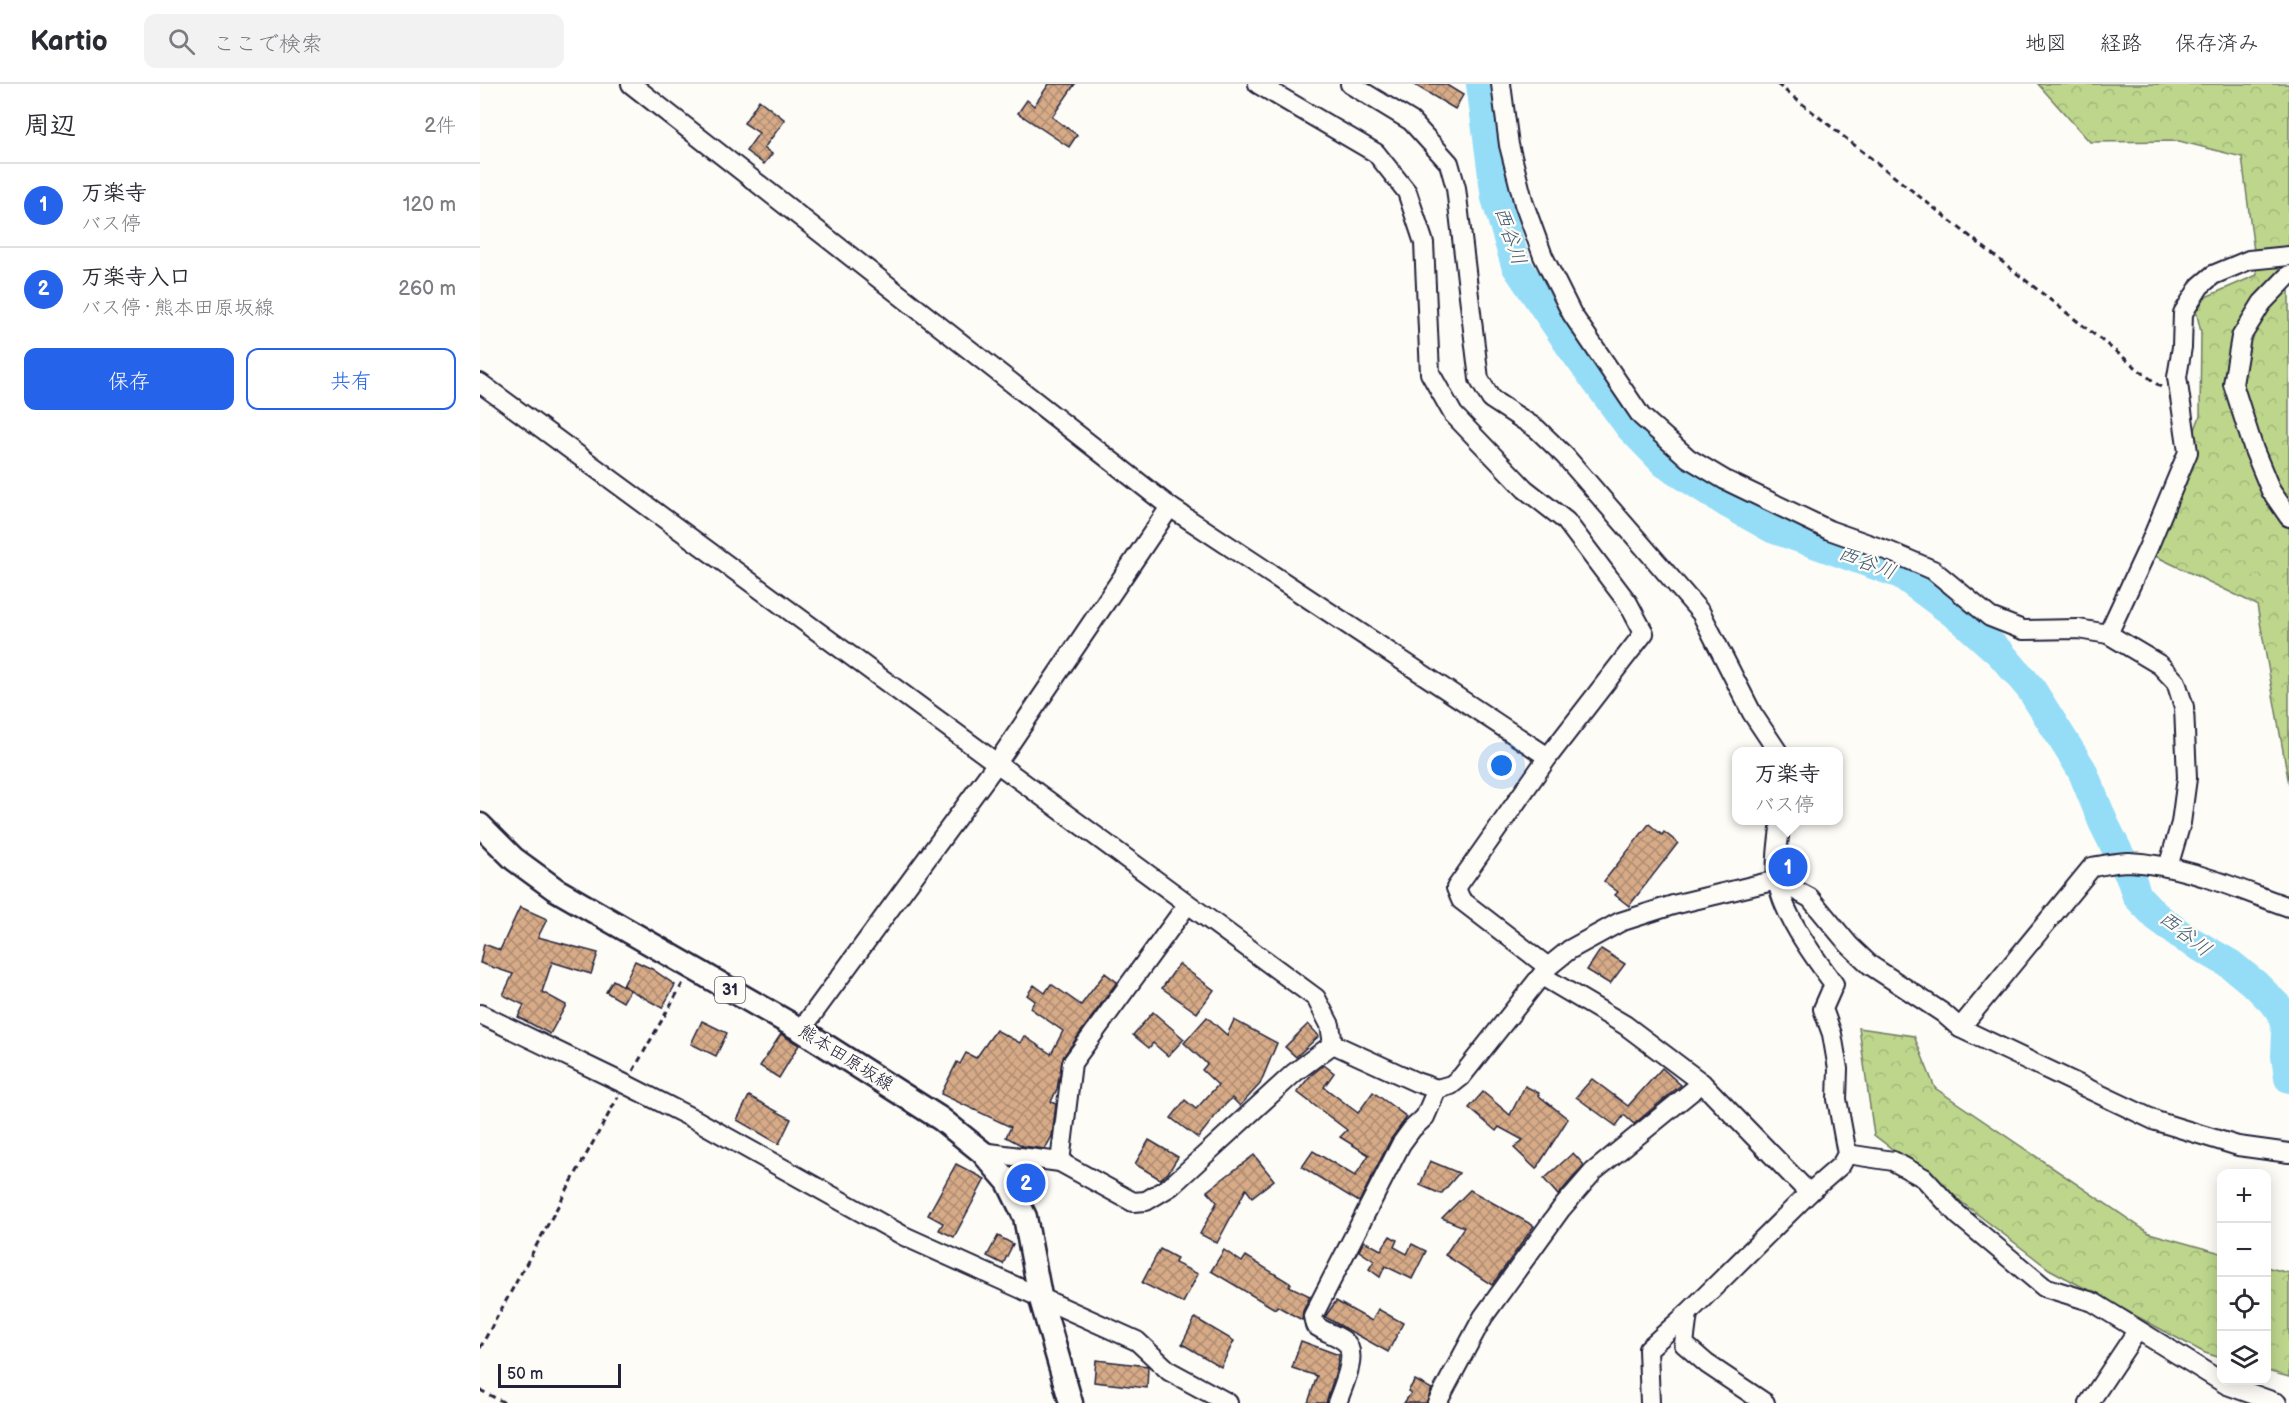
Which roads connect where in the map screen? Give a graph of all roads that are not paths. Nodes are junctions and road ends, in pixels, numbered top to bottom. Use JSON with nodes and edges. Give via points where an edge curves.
{"nodes":[{"id":1,"x":631,"y":84,"type":"edge"},
{"id":2,"x":1258,"y":84,"type":"edge"},
{"id":3,"x":1350,"y":84,"type":"edge"},
{"id":4,"x":1501,"y":84,"type":"edge"},
{"id":5,"x":2289,"y":256,"type":"edge"},
{"id":6,"x":2289,"y":275,"type":"edge"},
{"id":7,"x":480,"y":383,"type":"edge"},
{"id":8,"x":1170,"y":507,"type":"junction"},
{"id":9,"x":2289,"y":517,"type":"edge"},
{"id":10,"x":2108,"y":634,"type":"junction"},
{"id":11,"x":1775,"y":747,"type":"edge"},
{"id":12,"x":1548,"y":757,"type":"junction"},
{"id":13,"x":997,"y":763,"type":"junction"},
{"id":14,"x":480,"y":825,"type":"edge"},
{"id":15,"x":1781,"y":825,"type":"edge"},
{"id":16,"x":2168,"y":867,"type":"junction"},
{"id":17,"x":1777,"y":880,"type":"junction"},
{"id":18,"x":1187,"y":905,"type":"junction"},
{"id":19,"x":2289,"y":907,"type":"edge"},
{"id":20,"x":1545,"y":972,"type":"junction"},
{"id":21,"x":480,"y":1014,"type":"edge"},
{"id":22,"x":1960,"y":1028,"type":"junction"},
{"id":23,"x":801,"y":1030,"type":"junction"},
{"id":24,"x":1333,"y":1044,"type":"junction"},
{"id":25,"x":1702,"y":1083,"type":"junction"},
{"id":26,"x":1437,"y":1089,"type":"junction"},
{"id":27,"x":982,"y":1152,"type":"junction"},
{"id":28,"x":2289,"y":1153,"type":"edge"},
{"id":29,"x":1846,"y":1154,"type":"junction"},
{"id":30,"x":1060,"y":1162,"type":"junction"},
{"id":31,"x":1809,"y":1193,"type":"junction"},
{"id":32,"x":1040,"y":1296,"type":"junction"},
{"id":33,"x":1689,"y":1313,"type":"junction"},
{"id":34,"x":2137,"y":1331,"type":"junction"},
{"id":35,"x":1071,"y":1403,"type":"edge"},
{"id":36,"x":1227,"y":1403,"type":"edge"},
{"id":37,"x":1337,"y":1403,"type":"edge"},
{"id":38,"x":1437,"y":1403,"type":"edge"},
{"id":39,"x":1650,"y":1403,"type":"edge"},
{"id":40,"x":1765,"y":1403,"type":"edge"},
{"id":41,"x":2089,"y":1403,"type":"edge"},
{"id":42,"x":2277,"y":1403,"type":"edge"}],
"edges":[{"from":1,"to":8,"type":"street"},
{"from":2,"to":12,"type":"street","via":[[1376,153],[1407,192],[1424,243],[1430,373],[1453,414],[1525,489],[1566,521],[1628,603],[1644,633]]},
{"from":3,"to":11,"type":"street","via":[[1411,120],[1449,163],[1456,189],[1479,379],[1491,399],[1537,429],[1565,456],[1701,613],[1752,713]]},
{"from":4,"to":10,"type":"street","via":[[1509,145],[1543,256],[1572,314],[1641,416],[1688,458],[1725,480],[1829,530],[1933,570],[1990,617],[2023,630],[2078,629]]},
{"from":5,"to":10,"type":"street","via":[[2249,260],[2213,275],[2200,286],[2183,313],[2177,377],[2188,452]]},
{"from":6,"to":9,"type":"street","via":[[2262,303],[2241,337],[2233,384],[2254,450],[2271,490]]},
{"from":7,"to":13,"type":"street"},
{"from":8,"to":12,"type":"street"},
{"from":8,"to":13,"type":"street"},
{"from":10,"to":16,"type":"street","via":[[2160,665],[2176,682],[2184,707],[2187,778],[2181,823]]},
{"from":12,"to":20,"type":"street","via":[[1456,888],[1461,900]]},
{"from":13,"to":18,"type":"street"},
{"from":13,"to":23,"type":"street"},
{"from":14,"to":23,"type":"main road","name":"熊本田原坂線","number":"31","via":[[514,859],[555,889]]},
{"from":15,"to":17,"type":"street"},
{"from":16,"to":19,"type":"street"},
{"from":16,"to":22,"type":"street","via":[[2128,862],[2092,867]]},
{"from":17,"to":20,"type":"street","via":[[1673,904],[1620,922],[1569,950]]},
{"from":17,"to":22,"type":"street","via":[[1810,898],[1870,965]]},
{"from":17,"to":29,"type":"street","via":[[1789,914],[1834,984],[1823,1009],[1838,1069],[1837,1099]]},
{"from":18,"to":24,"type":"street","via":[[1316,998],[1330,1025]]},
{"from":18,"to":30,"type":"street","via":[[1072,1063]]},
{"from":20,"to":25,"type":"street"},
{"from":20,"to":26,"type":"street","via":[[1461,1077]]},
{"from":21,"to":32,"type":"street","via":[[698,1121],[904,1236]]},
{"from":22,"to":28,"type":"street","via":[[2156,1121],[2238,1146]]},
{"from":23,"to":27,"type":"main road","name":"熊本田原坂線","number":"31","via":[[941,1119]]},
{"from":24,"to":26,"type":"street"},
{"from":24,"to":30,"type":"street","via":[[1294,1073],[1171,1186],[1146,1201],[1133,1203]]},
{"from":25,"to":31,"type":"street"},
{"from":25,"to":38,"type":"street","via":[[1593,1172],[1561,1209],[1483,1317]]},
{"from":26,"to":37,"type":"street","via":[[1425,1117],[1401,1144],[1313,1316],[1315,1325],[1343,1340],[1351,1351]]},
{"from":27,"to":30,"type":"street"},
{"from":27,"to":32,"type":"main road","name":"熊本田原坂線","number":"31","via":[[1008,1182],[1025,1217]]},
{"from":29,"to":31,"type":"street","via":[[1841,1165]]},
{"from":29,"to":34,"type":"street","via":[[1893,1161],[1924,1178],[1958,1215],[2044,1287],[2092,1302]]},
{"from":31,"to":33,"type":"street"},
{"from":32,"to":35,"type":"main road","name":"熊本田原坂線","number":"31"},
{"from":32,"to":36,"type":"street","via":[[1137,1341],[1169,1371]]},
{"from":33,"to":39,"type":"street","via":[[1648,1349]]},
{"from":33,"to":40,"type":"street","via":[[1684,1344]]},
{"from":34,"to":41,"type":"street"},
{"from":34,"to":42,"type":"street","via":[[2227,1385]]}]}
